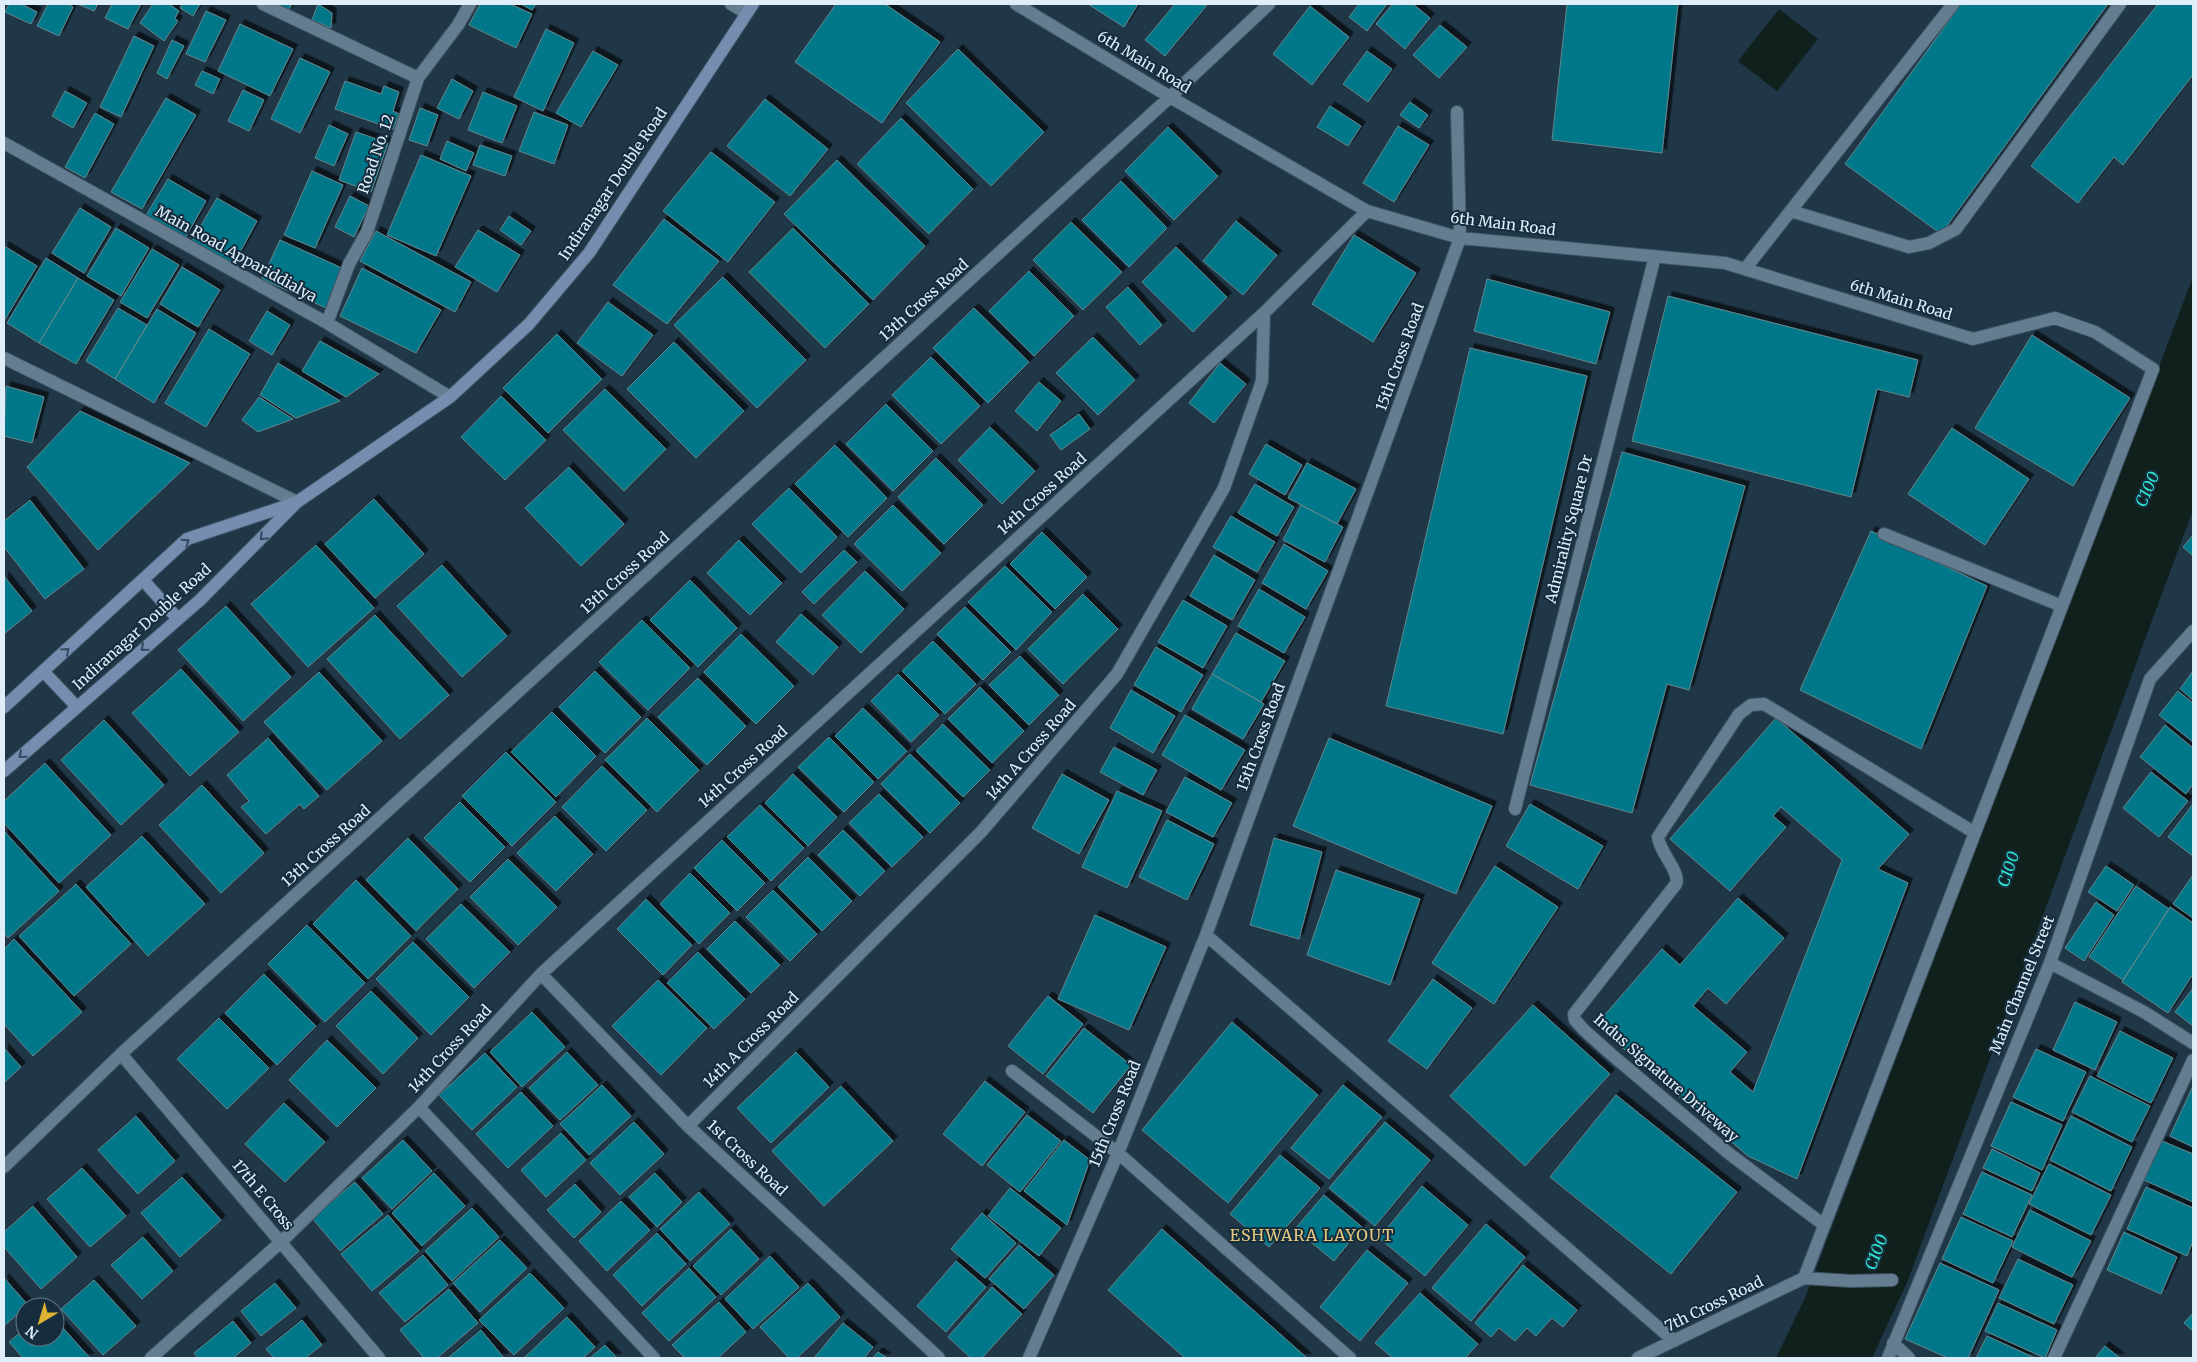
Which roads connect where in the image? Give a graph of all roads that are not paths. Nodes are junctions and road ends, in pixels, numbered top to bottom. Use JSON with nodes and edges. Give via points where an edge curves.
{"nodes":[{"id":1,"x":263,"y":4,"type":"edge"},
{"id":2,"x":470,"y":4,"type":"edge"},
{"id":3,"x":731,"y":4,"type":"edge"},
{"id":4,"x":1016,"y":4,"type":"edge"},
{"id":5,"x":1269,"y":4,"type":"edge"},
{"id":6,"x":1953,"y":4,"type":"edge"},
{"id":7,"x":2120,"y":4,"type":"edge"},
{"id":8,"x":750,"y":7,"type":"edge"},
{"id":9,"x":418,"y":78,"type":"junction"},
{"id":10,"x":1170,"y":97,"type":"junction"},
{"id":11,"x":1456,"y":112,"type":"dead end"},
{"id":12,"x":4,"y":143,"type":"edge"},
{"id":13,"x":1367,"y":211,"type":"junction"},
{"id":14,"x":1790,"y":211,"type":"junction"},
{"id":15,"x":1460,"y":238,"type":"junction"},
{"id":16,"x":1656,"y":256,"type":"junction"},
{"id":17,"x":1745,"y":269,"type":"junction"},
{"id":18,"x":1264,"y":313,"type":"junction"},
{"id":19,"x":327,"y":323,"type":"junction"},
{"id":20,"x":4,"y":358,"type":"edge"},
{"id":21,"x":450,"y":397,"type":"junction"},
{"id":22,"x":297,"y":502,"type":"junction"},
{"id":23,"x":1884,"y":534,"type":"dead end"},
{"id":24,"x":143,"y":580,"type":"junction"},
{"id":25,"x":2062,"y":606,"type":"junction"},
{"id":26,"x":178,"y":619,"type":"junction"},
{"id":27,"x":2193,"y":631,"type":"edge"},
{"id":28,"x":44,"y":671,"type":"junction"},
{"id":29,"x":4,"y":707,"type":"edge"},
{"id":30,"x":77,"y":707,"type":"junction"},
{"id":31,"x":4,"y":770,"type":"edge"},
{"id":32,"x":1515,"y":809,"type":"dead end"},
{"id":33,"x":1975,"y":833,"type":"junction"},
{"id":34,"x":1206,"y":935,"type":"junction"},
{"id":35,"x":2050,"y":964,"type":"junction"},
{"id":36,"x":541,"y":974,"type":"junction"},
{"id":37,"x":2193,"y":1043,"type":"edge"},
{"id":38,"x":121,"y":1054,"type":"junction"},
{"id":39,"x":2193,"y":1060,"type":"edge"},
{"id":40,"x":1012,"y":1072,"type":"dead end"},
{"id":41,"x":419,"y":1107,"type":"junction"},
{"id":42,"x":688,"y":1126,"type":"junction"},
{"id":43,"x":1118,"y":1152,"type":"junction"},
{"id":44,"x":4,"y":1167,"type":"edge"},
{"id":45,"x":1824,"y":1225,"type":"junction"},
{"id":46,"x":281,"y":1242,"type":"junction"},
{"id":47,"x":1804,"y":1278,"type":"junction"},
{"id":48,"x":1892,"y":1280,"type":"dead end"},
{"id":49,"x":1674,"y":1341,"type":"junction"},
{"id":50,"x":1893,"y":1343,"type":"junction"},
{"id":51,"x":154,"y":1357,"type":"edge"},
{"id":52,"x":379,"y":1358,"type":"edge"},
{"id":53,"x":654,"y":1358,"type":"edge"},
{"id":54,"x":939,"y":1358,"type":"edge"},
{"id":55,"x":1029,"y":1358,"type":"edge"},
{"id":56,"x":1350,"y":1358,"type":"edge"},
{"id":57,"x":1638,"y":1358,"type":"edge"},
{"id":58,"x":1888,"y":1358,"type":"edge"},
{"id":59,"x":1910,"y":1358,"type":"edge"},
{"id":60,"x":2054,"y":1358,"type":"edge"}],
"edges":[{"from":1,"to":9,"type":"street"},
{"from":2,"to":9,"type":"street","name":"Road No. 12"},
{"from":3,"to":8,"type":"street"},
{"from":4,"to":10,"type":"street","name":"6th Main Road"},
{"from":5,"to":10,"type":"street","name":"13th Cross Road"},
{"from":6,"to":14,"type":"street"},
{"from":7,"to":14,"type":"street","via":[[1956,229],[1929,243],[1909,248]]},
{"from":8,"to":21,"type":"street","name":"Indiranagar Double Road","via":[[589,253],[529,324]]},
{"from":9,"to":19,"type":"street","name":"Road No. 12","via":[[367,232],[349,264]]},
{"from":10,"to":13,"type":"street","name":"6th Main Road"},
{"from":10,"to":38,"type":"street","name":"13th Cross Road"},
{"from":11,"to":15,"type":"street","name":"15th Cross Road"},
{"from":12,"to":19,"type":"street","name":"Main Road Appariddialya"},
{"from":13,"to":15,"type":"street","name":"6th Main Road"},
{"from":13,"to":18,"type":"street","name":"14th Cross Road"},
{"from":14,"to":17,"type":"street"},
{"from":15,"to":16,"type":"street","name":"6th Main Road"},
{"from":15,"to":34,"type":"street","name":"15th Cross Road"},
{"from":16,"to":17,"type":"street","name":"6th Main Road","via":[[1725,263]]},
{"from":16,"to":32,"type":"street","name":"Admirality Square Dr"},
{"from":17,"to":25,"type":"street","name":"6th Main Road","via":[[1973,339],[2055,318],[2095,332],[2153,369]]},
{"from":18,"to":36,"type":"street","name":"14th Cross Road"},
{"from":18,"to":42,"type":"street","name":"14th A Cross Road","via":[[1262,381],[1224,488],[1117,674],[981,832]]},
{"from":19,"to":21,"type":"street","name":"Main Road Appariddialya"},
{"from":20,"to":22,"type":"street"},
{"from":21,"to":22,"type":"street","name":"Indiranagar Double Road"},
{"from":24,"to":22,"type":"street","name":"Indiranagar Double Road","one_way":true,"via":[[187,539]]},
{"from":22,"to":26,"type":"street","name":"Indiranagar Double Road","one_way":true},
{"from":23,"to":25,"type":"street"},
{"from":24,"to":26,"type":"street"},
{"from":28,"to":24,"type":"street","name":"Indiranagar Double Road","one_way":true},
{"from":25,"to":33,"type":"street"},
{"from":26,"to":30,"type":"street","name":"Indiranagar Double Road","one_way":true},
{"from":27,"to":35,"type":"street","name":"Main Channel Street","via":[[2150,679]]},
{"from":28,"to":29,"type":"street","name":"Indiranagar Double Road"},
{"from":28,"to":30,"type":"street"},
{"from":30,"to":31,"type":"street","name":"Indiranagar Double Road","one_way":true},
{"from":33,"to":45,"type":"street"},
{"from":33,"to":45,"type":"street","name":"Indus Signature Driveway","via":[[1764,704],[1752,705],[1739,714],[1658,837],[1658,844],[1677,875],[1676,884],[1574,1014],[1575,1020],[1598,1042],[1705,1134]]},
{"from":34,"to":43,"type":"street","name":"15th Cross Road"},
{"from":34,"to":49,"type":"street"},
{"from":35,"to":37,"type":"street","via":[[2144,1012]]},
{"from":35,"to":50,"type":"street","name":"Main Channel Street"},
{"from":36,"to":41,"type":"street","name":"14th Cross Road"},
{"from":36,"to":42,"type":"street","name":"1st Cross Road"},
{"from":38,"to":44,"type":"street","name":"13th Cross Road"},
{"from":38,"to":46,"type":"street","name":"17th E Cross"},
{"from":39,"to":60,"type":"street"},
{"from":40,"to":43,"type":"street"},
{"from":41,"to":46,"type":"street","name":"14th Cross Road"},
{"from":41,"to":53,"type":"street"},
{"from":42,"to":54,"type":"street","name":"1st Cross Road"},
{"from":43,"to":55,"type":"street","name":"15th Cross Road"},
{"from":43,"to":56,"type":"street"},
{"from":45,"to":47,"type":"street"},
{"from":46,"to":51,"type":"street","name":"14th Cross Road"},
{"from":46,"to":52,"type":"street","name":"17th E Cross"},
{"from":47,"to":48,"type":"street"},
{"from":47,"to":49,"type":"street","name":"7th Cross Road"},
{"from":49,"to":57,"type":"street","name":"7th Cross Road"},
{"from":50,"to":58,"type":"street","name":"Main Channel Street"},
{"from":50,"to":59,"type":"street"}]}
